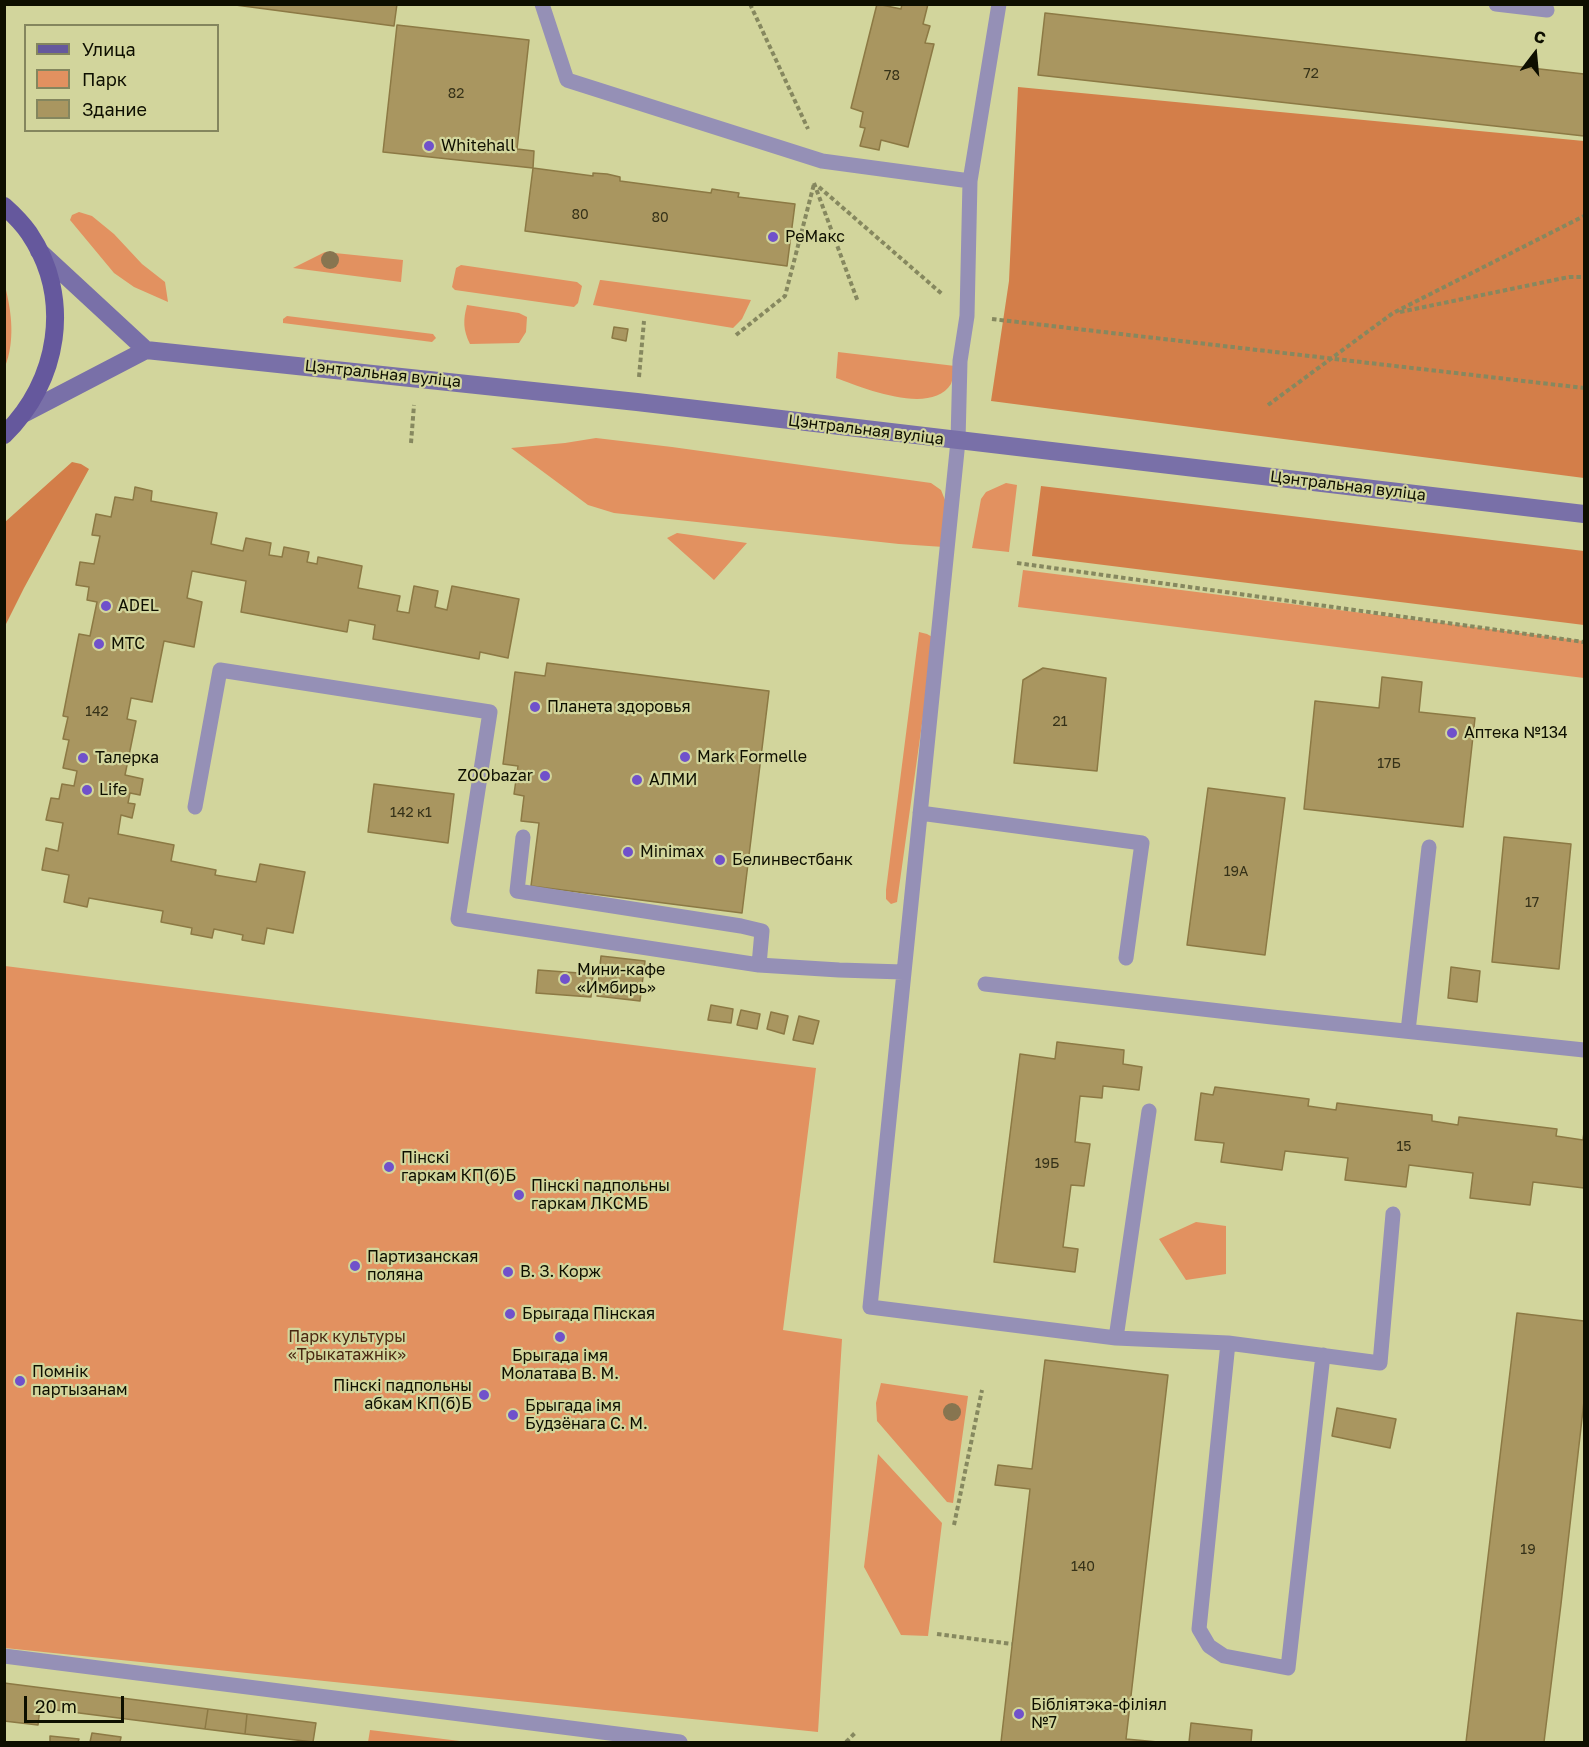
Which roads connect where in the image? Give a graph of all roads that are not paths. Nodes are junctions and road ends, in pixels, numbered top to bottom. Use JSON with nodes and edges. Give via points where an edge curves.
{"nodes":[{"id":1,"x":543,"y":4,"type":"edge"},
{"id":2,"x":999,"y":4,"type":"edge"},
{"id":3,"x":1496,"y":4,"type":"edge"},
{"id":4,"x":1547,"y":10,"type":"dead end"},
{"id":5,"x":970,"y":182,"type":"junction"},
{"id":6,"x":4,"y":206,"type":"edge"},
{"id":7,"x":39,"y":251,"type":"junction"},
{"id":8,"x":146,"y":350,"type":"junction"},
{"id":9,"x":25,"y":413,"type":"junction"},
{"id":10,"x":4,"y":435,"type":"edge"},
{"id":11,"x":958,"y":441,"type":"junction"},
{"id":12,"x":1584,"y":514,"type":"edge"},
{"id":13,"x":195,"y":807,"type":"dead end"},
{"id":14,"x":920,"y":813,"type":"junction"},
{"id":15,"x":523,"y":837,"type":"dead end"},
{"id":16,"x":1429,"y":847,"type":"dead end"},
{"id":17,"x":1126,"y":958,"type":"dead end"},
{"id":18,"x":759,"y":964,"type":"junction"},
{"id":19,"x":903,"y":972,"type":"junction"},
{"id":20,"x":985,"y":984,"type":"dead end"},
{"id":21,"x":1408,"y":1031,"type":"junction"},
{"id":22,"x":1584,"y":1050,"type":"edge"},
{"id":23,"x":1149,"y":1111,"type":"dead end"},
{"id":24,"x":1393,"y":1214,"type":"dead end"},
{"id":25,"x":1116,"y":1338,"type":"junction"},
{"id":26,"x":1228,"y":1343,"type":"junction"},
{"id":27,"x":1323,"y":1355,"type":"junction"},
{"id":28,"x":4,"y":1656,"type":"edge"},
{"id":29,"x":680,"y":1743,"type":"edge"}],
"edges":[{"from":1,"to":5,"type":"lane","via":[[567,80],[822,161]]},
{"from":2,"to":5,"type":"lane"},
{"from":3,"to":4,"type":"lane"},
{"from":5,"to":11,"type":"lane","via":[[967,316],[960,361]]},
{"from":6,"to":7,"type":"main road"},
{"from":7,"to":8,"type":"main road"},
{"from":7,"to":9,"type":"main road","via":[[52,289],[55,329],[49,365]]},
{"from":8,"to":9,"type":"main road"},
{"from":8,"to":11,"type":"main road","name":"Цэнтральная вуліца","via":[[637,402]]},
{"from":9,"to":10,"type":"main road"},
{"from":11,"to":12,"type":"main road","name":"Цэнтральная вуліца"},
{"from":11,"to":14,"type":"lane"},
{"from":13,"to":18,"type":"lane","via":[[220,670],[490,712],[458,919]]},
{"from":14,"to":17,"type":"lane","via":[[1142,843]]},
{"from":14,"to":19,"type":"lane"},
{"from":15,"to":18,"type":"lane","via":[[517,891],[762,931]]},
{"from":16,"to":21,"type":"lane"},
{"from":18,"to":19,"type":"lane"},
{"from":19,"to":25,"type":"lane","via":[[870,1307]]},
{"from":20,"to":21,"type":"lane"},
{"from":21,"to":22,"type":"lane"},
{"from":23,"to":25,"type":"lane"},
{"from":24,"to":27,"type":"lane","via":[[1380,1363]]},
{"from":25,"to":26,"type":"lane"},
{"from":26,"to":27,"type":"lane"},
{"from":26,"to":27,"type":"lane","via":[[1199,1629],[1209,1646],[1224,1656],[1288,1668]]},
{"from":28,"to":29,"type":"lane"}]}
